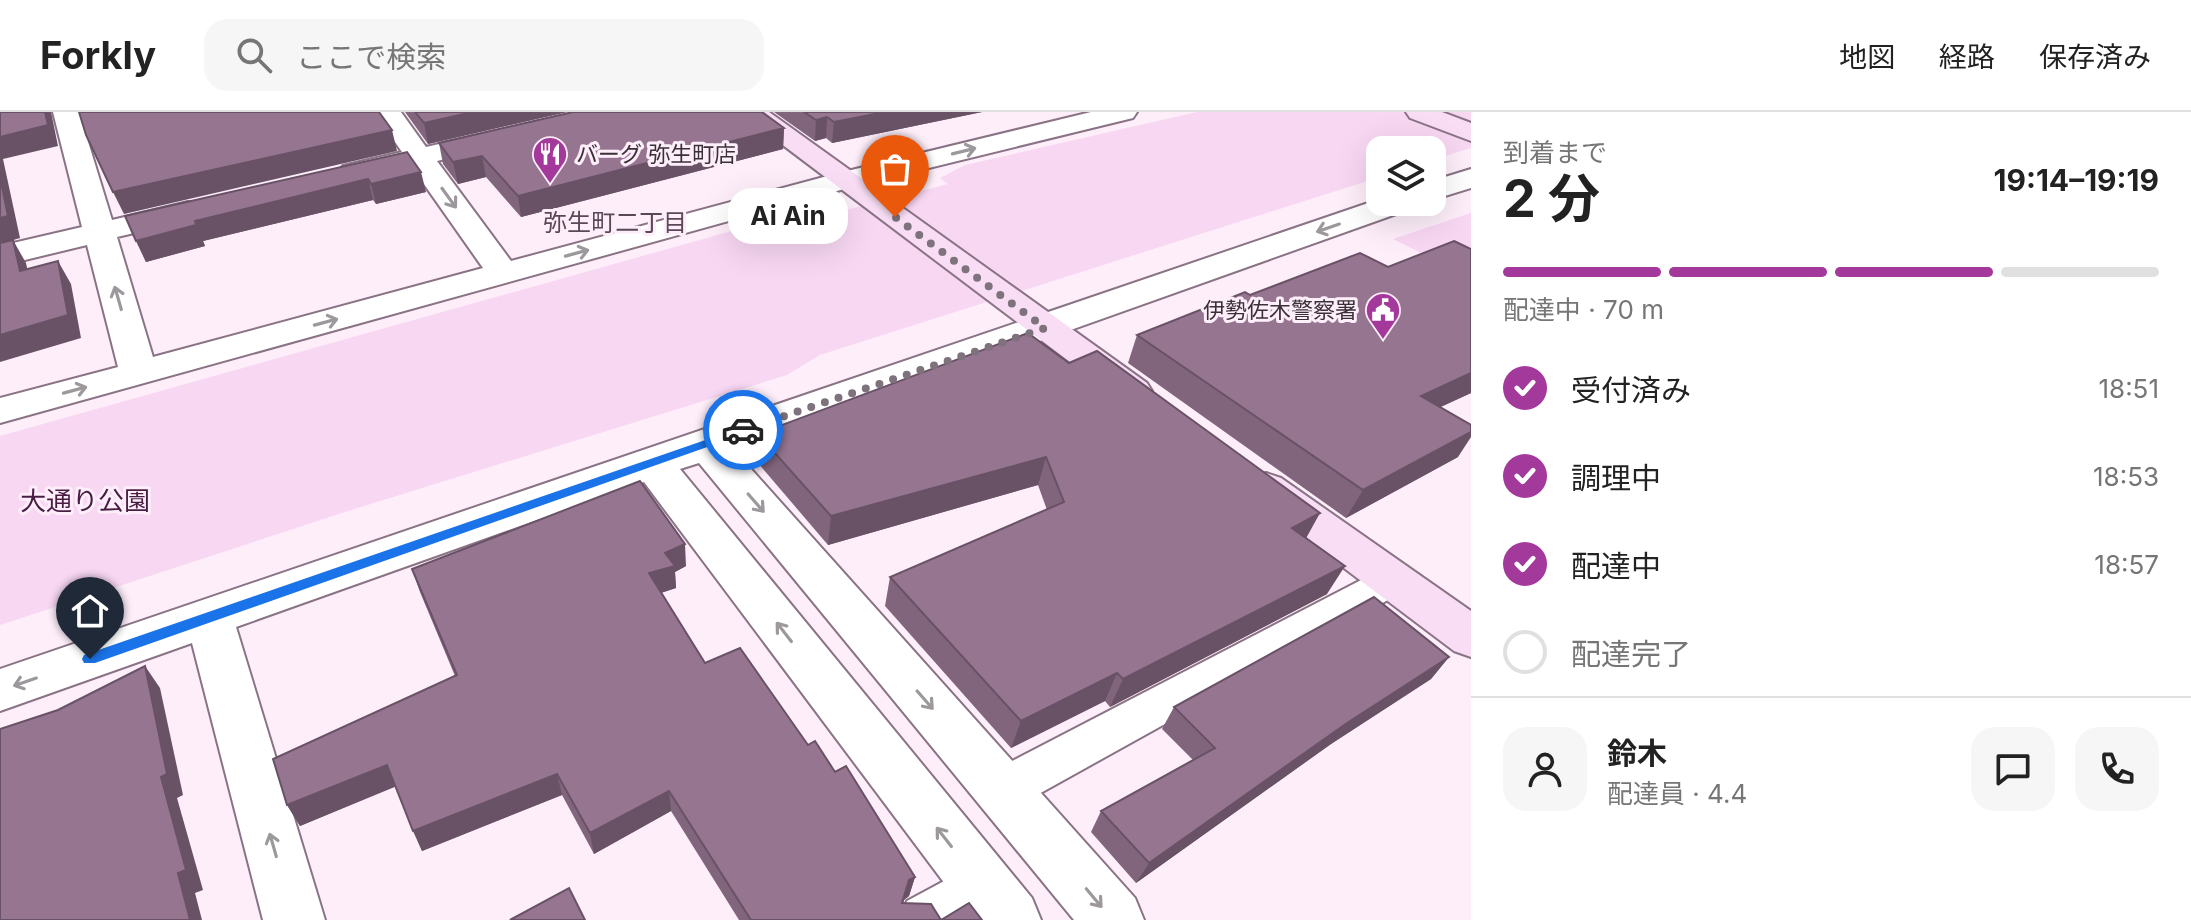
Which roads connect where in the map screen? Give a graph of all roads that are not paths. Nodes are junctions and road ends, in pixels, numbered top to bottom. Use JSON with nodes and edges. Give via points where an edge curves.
{"nodes":[{"id":1,"x":66,"y":112,"type":"edge"},
{"id":2,"x":387,"y":112,"type":"edge"},
{"id":3,"x":614,"y":112,"type":"edge"},
{"id":4,"x":752,"y":112,"type":"edge"},
{"id":5,"x":1124,"y":112,"type":"edge"},
{"id":6,"x":1419,"y":112,"type":"edge"},
{"id":7,"x":1471,"y":133,"type":"edge"},
{"id":8,"x":419,"y":157,"type":"junction"},
{"id":9,"x":328,"y":178,"type":"edge"},
{"id":10,"x":1471,"y":178,"type":"edge"},
{"id":11,"x":845,"y":180,"type":"junction"},
{"id":12,"x":1446,"y":186,"type":"edge"},
{"id":13,"x":221,"y":203,"type":"edge"},
{"id":14,"x":1366,"y":215,"type":"edge"},
{"id":15,"x":100,"y":232,"type":"junction"},
{"id":16,"x":0,"y":256,"type":"edge"},
{"id":17,"x":503,"y":273,"type":"junction"},
{"id":18,"x":1045,"y":328,"type":"junction"},
{"id":19,"x":139,"y":373,"type":"junction"},
{"id":20,"x":0,"y":411,"type":"edge"},
{"id":21,"x":1161,"y":411,"type":"edge"},
{"id":22,"x":705,"y":443,"type":"junction"},
{"id":23,"x":651,"y":462,"type":"junction"},
{"id":24,"x":1238,"y":467,"type":"edge"},
{"id":25,"x":1392,"y":579,"type":"junction"},
{"id":26,"x":209,"y":617,"type":"junction"},
{"id":27,"x":1471,"y":637,"type":"edge"},
{"id":28,"x":0,"y":690,"type":"edge"},
{"id":29,"x":1002,"y":790,"type":"junction"},
{"id":30,"x":996,"y":903,"type":"edge"},
{"id":31,"x":294,"y":920,"type":"edge"},
{"id":32,"x":926,"y":920,"type":"edge"},
{"id":33,"x":1113,"y":920,"type":"edge"}],
"edges":[{"from":1,"to":15,"type":"street"},
{"from":2,"to":8,"type":"street"},
{"from":3,"to":8,"type":"street"},
{"from":4,"to":11,"type":"street"},
{"from":11,"to":5,"type":"street","one_way":true},
{"from":6,"to":7,"type":"street"},
{"from":8,"to":9,"type":"street"},
{"from":8,"to":17,"type":"street","one_way":true},
{"from":10,"to":12,"type":"street"},
{"from":17,"to":11,"type":"street","one_way":true},
{"from":11,"to":18,"type":"street"},
{"from":13,"to":15,"type":"street"},
{"from":14,"to":18,"type":"street","one_way":true},
{"from":15,"to":16,"type":"street"},
{"from":19,"to":15,"type":"street","one_way":true},
{"from":19,"to":17,"type":"street","one_way":true},
{"from":18,"to":21,"type":"street"},
{"from":18,"to":22,"type":"street"},
{"from":20,"to":19,"type":"street","one_way":true},
{"from":22,"to":23,"type":"street"},
{"from":22,"to":29,"type":"street","one_way":true},
{"from":23,"to":26,"type":"street"},
{"from":30,"to":23,"type":"street","one_way":true},
{"from":24,"to":25,"type":"street"},
{"from":25,"to":27,"type":"street"},
{"from":25,"to":29,"type":"lane"},
{"from":26,"to":28,"type":"street","one_way":true},
{"from":31,"to":26,"type":"street","one_way":true},
{"from":29,"to":33,"type":"street","one_way":true},
{"from":30,"to":32,"type":"lane"}]}
